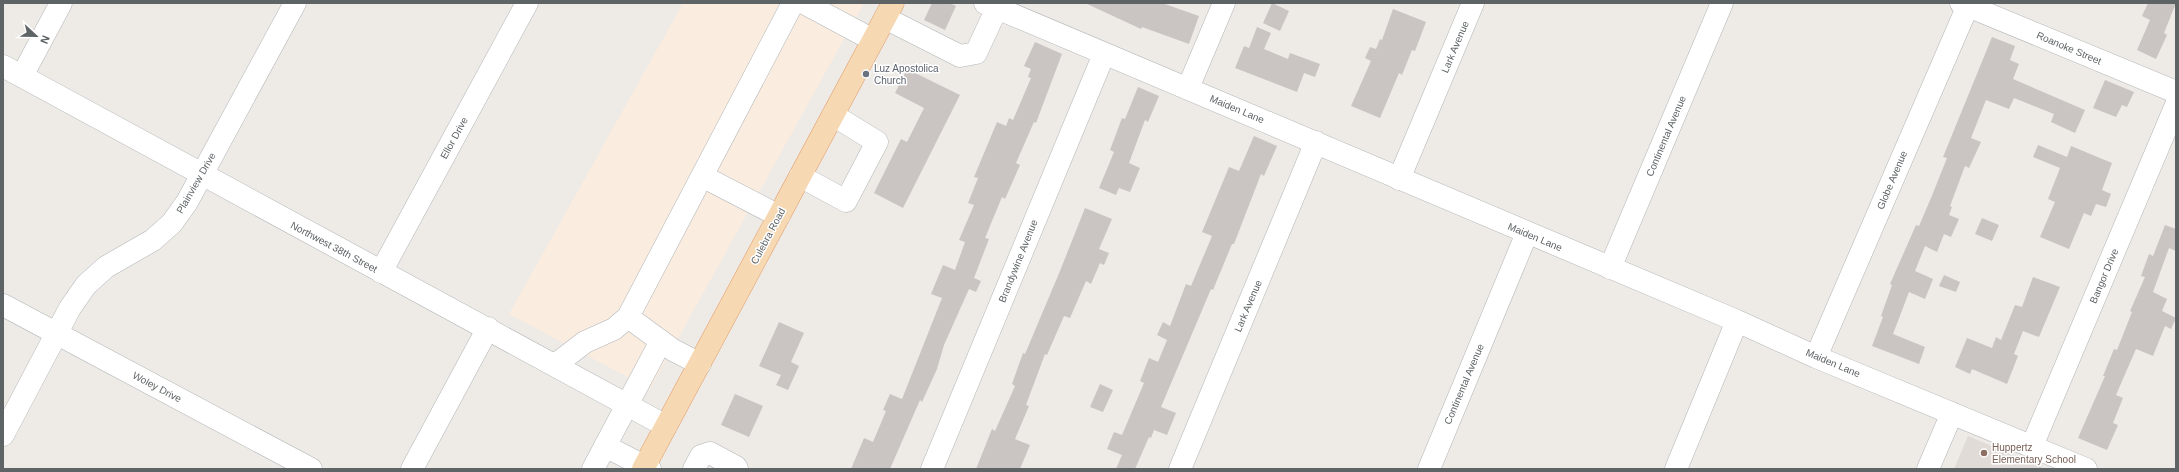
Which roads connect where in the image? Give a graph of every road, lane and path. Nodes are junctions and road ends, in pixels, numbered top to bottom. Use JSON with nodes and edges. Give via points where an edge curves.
{"nodes":[{"id":1,"x":61,"y":3,"type":"edge"},
{"id":2,"x":295,"y":3,"type":"edge"},
{"id":3,"x":527,"y":3,"type":"edge"},
{"id":4,"x":793,"y":3,"type":"edge"},
{"id":5,"x":804,"y":3,"type":"edge"},
{"id":6,"x":1224,"y":3,"type":"edge"},
{"id":7,"x":1473,"y":3,"type":"edge"},
{"id":8,"x":1722,"y":3,"type":"edge"},
{"id":9,"x":1966,"y":4,"type":"edge"},
{"id":10,"x":991,"y":6,"type":"edge"},
{"id":11,"x":834,"y":10,"type":"edge"},
{"id":12,"x":889,"y":11,"type":"edge"},
{"id":13,"x":873,"y":40,"type":"junction"},
{"id":14,"x":1104,"y":54,"type":"junction"},
{"id":15,"x":12,"y":71,"type":"edge"},
{"id":16,"x":1188,"y":88,"type":"junction"},
{"id":17,"x":2176,"y":92,"type":"edge"},
{"id":18,"x":2176,"y":105,"type":"edge"},
{"id":19,"x":833,"y":115,"type":"junction"},
{"id":20,"x":1316,"y":142,"type":"junction"},
{"id":21,"x":202,"y":175,"type":"junction"},
{"id":22,"x":702,"y":176,"type":"junction"},
{"id":23,"x":800,"y":176,"type":"junction"},
{"id":24,"x":1399,"y":179,"type":"junction"},
{"id":25,"x":779,"y":216,"type":"junction"},
{"id":26,"x":1527,"y":233,"type":"junction"},
{"id":27,"x":1610,"y":268,"type":"junction"},
{"id":28,"x":381,"y":272,"type":"junction"},
{"id":29,"x":3,"y":305,"type":"edge"},
{"id":30,"x":628,"y":317,"type":"junction"},
{"id":31,"x":1737,"y":321,"type":"junction"},
{"id":32,"x":488,"y":328,"type":"junction"},
{"id":33,"x":57,"y":334,"type":"junction"},
{"id":34,"x":661,"y":341,"type":"junction"},
{"id":35,"x":1816,"y":356,"type":"junction"},
{"id":36,"x":700,"y":364,"type":"junction"},
{"id":37,"x":555,"y":365,"type":"junction"},
{"id":38,"x":627,"y":404,"type":"junction"},
{"id":39,"x":1952,"y":413,"type":"junction"},
{"id":40,"x":666,"y":426,"type":"junction"},
{"id":41,"x":3,"y":435,"type":"edge"},
{"id":42,"x":605,"y":446,"type":"junction"},
{"id":43,"x":2032,"y":446,"type":"junction"},
{"id":44,"x":646,"y":468,"type":"edge"},
{"id":45,"x":311,"y":469,"type":"edge"},
{"id":46,"x":412,"y":469,"type":"edge"},
{"id":47,"x":593,"y":469,"type":"edge"},
{"id":48,"x":694,"y":469,"type":"edge"},
{"id":49,"x":737,"y":469,"type":"edge"},
{"id":50,"x":932,"y":469,"type":"edge"},
{"id":51,"x":1180,"y":469,"type":"edge"},
{"id":52,"x":1429,"y":469,"type":"edge"},
{"id":53,"x":1676,"y":469,"type":"edge"},
{"id":54,"x":1928,"y":469,"type":"edge"},
{"id":55,"x":2086,"y":469,"type":"edge"}],
"edges":[{"from":1,"to":15,"type":"street"},
{"from":2,"to":21,"type":"street","name":"Plainview Drive"},
{"from":3,"to":28,"type":"street","name":"Ellor Drive"},
{"from":4,"to":22,"type":"street"},
{"from":5,"to":11,"type":"street"},
{"from":6,"to":16,"type":"street"},
{"from":7,"to":24,"type":"street","name":"Lark Avenue"},
{"from":8,"to":27,"type":"street","name":"Continental Avenue"},
{"from":9,"to":17,"type":"street","name":"Roanoke Street"},
{"from":9,"to":35,"type":"street","name":"Globe Avenue"},
{"from":10,"to":12,"type":"street","via":[[976,53],[960,56]]},
{"from":10,"to":14,"type":"street","name":"Maiden Lane"},
{"from":11,"to":13,"type":"street"},
{"from":12,"to":13,"type":"main road","name":"Culebra Road"},
{"from":13,"to":19,"type":"main road","name":"Culebra Road"},
{"from":14,"to":16,"type":"street","name":"Maiden Lane"},
{"from":14,"to":50,"type":"street","name":"Brandywine Avenue"},
{"from":15,"to":21,"type":"street","name":"Northwest 38th Street"},
{"from":16,"to":20,"type":"street","name":"Maiden Lane"},
{"from":18,"to":43,"type":"street","name":"Bangor Drive"},
{"from":19,"to":23,"type":"main road","name":"Culebra Road"},
{"from":19,"to":23,"type":"street","via":[[877,142],[846,201]]},
{"from":20,"to":24,"type":"street","name":"Maiden Lane"},
{"from":20,"to":51,"type":"street","name":"Lark Avenue"},
{"from":21,"to":28,"type":"street","name":"Northwest 38th Street"},
{"from":21,"to":33,"type":"street","name":"Plainview Drive","via":[[172,223],[153,240],[106,267],[86,285],[70,308]]},
{"from":22,"to":25,"type":"street"},
{"from":22,"to":30,"type":"street"},
{"from":23,"to":25,"type":"main road","name":"Culebra Road"},
{"from":24,"to":26,"type":"street","name":"Maiden Lane"},
{"from":25,"to":36,"type":"main road","name":"Culebra Road"},
{"from":26,"to":27,"type":"street","name":"Maiden Lane"},
{"from":26,"to":52,"type":"street","name":"Continental Avenue"},
{"from":27,"to":31,"type":"street","name":"Maiden Lane"},
{"from":28,"to":32,"type":"street","name":"Northwest 38th Street"},
{"from":29,"to":33,"type":"street","name":"Woley Drive"},
{"from":30,"to":34,"type":"street"},
{"from":30,"to":37,"type":"street","via":[[614,329],[585,342]]},
{"from":31,"to":35,"type":"street","name":"Maiden Lane"},
{"from":31,"to":53,"type":"street"},
{"from":32,"to":37,"type":"street","name":"Northwest 38th Street"},
{"from":32,"to":46,"type":"street"},
{"from":33,"to":41,"type":"street","name":"Plainview Drive"},
{"from":33,"to":45,"type":"street","name":"Woley Drive"},
{"from":34,"to":36,"type":"street"},
{"from":34,"to":38,"type":"street"},
{"from":35,"to":39,"type":"street","name":"Maiden Lane"},
{"from":36,"to":40,"type":"main road","name":"Culebra Road"},
{"from":37,"to":38,"type":"street","name":"Northwest 38th Street"},
{"from":38,"to":40,"type":"street","name":"Northwest 38th Street"},
{"from":38,"to":42,"type":"street"},
{"from":39,"to":43,"type":"street","name":"Maiden Lane"},
{"from":39,"to":54,"type":"street"},
{"from":40,"to":44,"type":"main road","name":"Culebra Road"},
{"from":42,"to":44,"type":"street"},
{"from":42,"to":47,"type":"street"},
{"from":43,"to":55,"type":"street","name":"Maiden Lane"},
{"from":48,"to":49,"type":"street","via":[[701,456],[710,453],[736,466]]}]}
